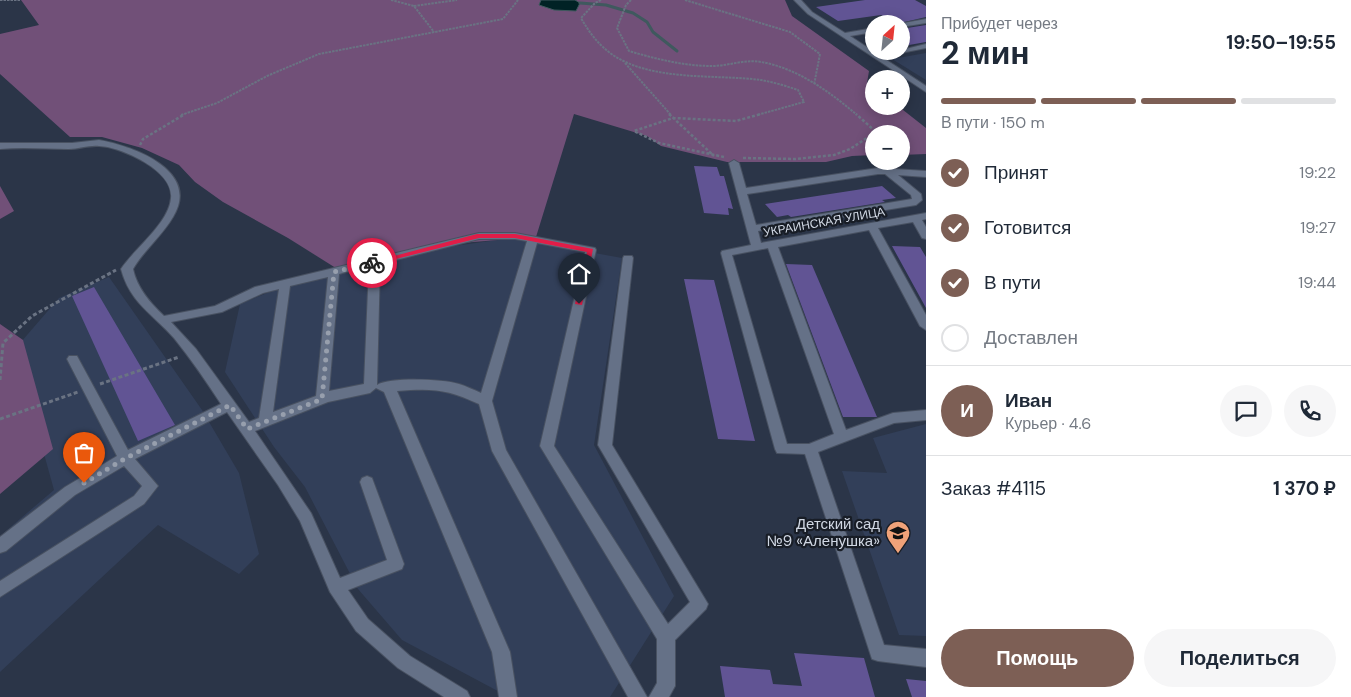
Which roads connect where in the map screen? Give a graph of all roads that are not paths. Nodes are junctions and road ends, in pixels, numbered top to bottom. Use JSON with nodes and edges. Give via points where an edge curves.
{"nodes":[{"id":1,"x":798,"y":0,"type":"edge"},
{"id":2,"x":926,"y":21,"type":"edge"},
{"id":3,"x":910,"y":24,"type":"edge"},
{"id":4,"x":865,"y":33,"type":"edge"},
{"id":5,"x":844,"y":35,"type":"junction"},
{"id":6,"x":926,"y":46,"type":"edge"},
{"id":7,"x":865,"y":49,"type":"edge"},
{"id":8,"x":910,"y":49,"type":"edge"},
{"id":9,"x":881,"y":60,"type":"edge"},
{"id":10,"x":926,"y":90,"type":"edge"},
{"id":11,"x":0,"y":146,"type":"edge"},
{"id":12,"x":731,"y":160,"type":"road end"},
{"id":13,"x":887,"y":171,"type":"junction"},
{"id":14,"x":926,"y":174,"type":"edge"},
{"id":15,"x":742,"y":192,"type":"junction"},
{"id":16,"x":921,"y":217,"type":"edge"},
{"id":17,"x":872,"y":226,"type":"junction"},
{"id":18,"x":752,"y":228,"type":"junction"},
{"id":19,"x":926,"y":236,"type":"edge"},
{"id":20,"x":533,"y":239,"type":"junction"},
{"id":21,"x":772,"y":244,"type":"junction"},
{"id":22,"x":757,"y":247,"type":"junction"},
{"id":23,"x":628,"y":258,"type":"dead end"},
{"id":24,"x":375,"y":262,"type":"junction"},
{"id":25,"x":334,"y":272,"type":"junction"},
{"id":26,"x":285,"y":284,"type":"junction"},
{"id":27,"x":162,"y":320,"type":"junction"},
{"id":28,"x":926,"y":326,"type":"edge"},
{"id":29,"x":73,"y":359,"type":"dead end"},
{"id":30,"x":388,"y":386,"type":"junction"},
{"id":31,"x":370,"y":388,"type":"junction"},
{"id":32,"x":322,"y":399,"type":"junction"},
{"id":33,"x":485,"y":401,"type":"junction"},
{"id":34,"x":230,"y":405,"type":"junction"},
{"id":35,"x":926,"y":415,"type":"edge"},
{"id":36,"x":265,"y":422,"type":"junction"},
{"id":37,"x":247,"y":429,"type":"junction"},
{"id":38,"x":842,"y":437,"type":"junction"},
{"id":39,"x":810,"y":449,"type":"junction"},
{"id":40,"x":126,"y":458,"type":"junction"},
{"id":41,"x":367,"y":482,"type":"dead end"},
{"id":42,"x":0,"y":546,"type":"edge"},
{"id":43,"x":336,"y":587,"type":"junction"},
{"id":44,"x":0,"y":590,"type":"edge"},
{"id":45,"x":666,"y":637,"type":"junction"},
{"id":46,"x":926,"y":658,"type":"edge"},
{"id":47,"x":461,"y":697,"type":"edge"},
{"id":48,"x":508,"y":697,"type":"edge"},
{"id":49,"x":638,"y":697,"type":"edge"},
{"id":50,"x":658,"y":697,"type":"edge"}],
"edges":[{"from":1,"to":5,"type":"street","via":[[810,13]]},
{"from":2,"to":3,"type":"street"},
{"from":4,"to":5,"type":"street"},
{"from":5,"to":7,"type":"street"},
{"from":6,"to":8,"type":"street"},
{"from":9,"to":10,"type":"street"},
{"from":11,"to":27,"type":"street","via":[[99,143],[136,154],[170,176],[176,186],[176,200],[154,238],[127,269],[130,281]]},
{"from":12,"to":15,"type":"street"},
{"from":13,"to":14,"type":"street"},
{"from":13,"to":15,"type":"street"},
{"from":13,"to":18,"type":"street","via":[[916,194],[917,200]]},
{"from":15,"to":18,"type":"street"},
{"from":16,"to":17,"type":"street","name":"УКРАИНСКАЯ УЛИЦА"},
{"from":16,"to":19,"type":"street"},
{"from":17,"to":21,"type":"street","name":"УКРАИНСКАЯ УЛИЦА"},
{"from":17,"to":28,"type":"street"},
{"from":18,"to":22,"type":"street"},
{"from":20,"to":24,"type":"street","via":[[479,236]]},
{"from":20,"to":33,"type":"street"},
{"from":20,"to":45,"type":"street","via":[[591,250],[548,446]]},
{"from":21,"to":22,"type":"street","name":"УКРАИНСКАЯ УЛИЦА"},
{"from":21,"to":38,"type":"street"},
{"from":22,"to":39,"type":"street","name":"УКРАИНСКАЯ УЛИЦА","via":[[726,253],[782,449]]},
{"from":23,"to":45,"type":"street","via":[[605,444],[700,604]]},
{"from":24,"to":25,"type":"street"},
{"from":24,"to":31,"type":"street"},
{"from":25,"to":26,"type":"street"},
{"from":25,"to":32,"type":"street"},
{"from":26,"to":27,"type":"street","via":[[259,290],[218,309]]},
{"from":26,"to":36,"type":"street"},
{"from":27,"to":34,"type":"street","via":[[176,333]]},
{"from":29,"to":40,"type":"street"},
{"from":30,"to":31,"type":"street"},
{"from":30,"to":33,"type":"street","via":[[424,384],[457,388]]},
{"from":30,"to":48,"type":"street","via":[[501,652]]},
{"from":31,"to":32,"type":"street"},
{"from":32,"to":36,"type":"street"},
{"from":33,"to":49,"type":"street","via":[[499,451]]},
{"from":34,"to":37,"type":"street"},
{"from":34,"to":40,"type":"street"},
{"from":35,"to":38,"type":"street","via":[[893,418]]},
{"from":36,"to":37,"type":"street"},
{"from":37,"to":43,"type":"street","via":[[306,518]]},
{"from":38,"to":39,"type":"street"},
{"from":39,"to":46,"type":"street","via":[[878,653]]},
{"from":40,"to":42,"type":"street","via":[[70,491]]},
{"from":40,"to":44,"type":"street","via":[[151,486],[139,500]]},
{"from":41,"to":43,"type":"street","via":[[396,564]]},
{"from":43,"to":47,"type":"street","via":[[362,625],[404,662]]},
{"from":45,"to":50,"type":"street","via":[[666,686]]}]}
